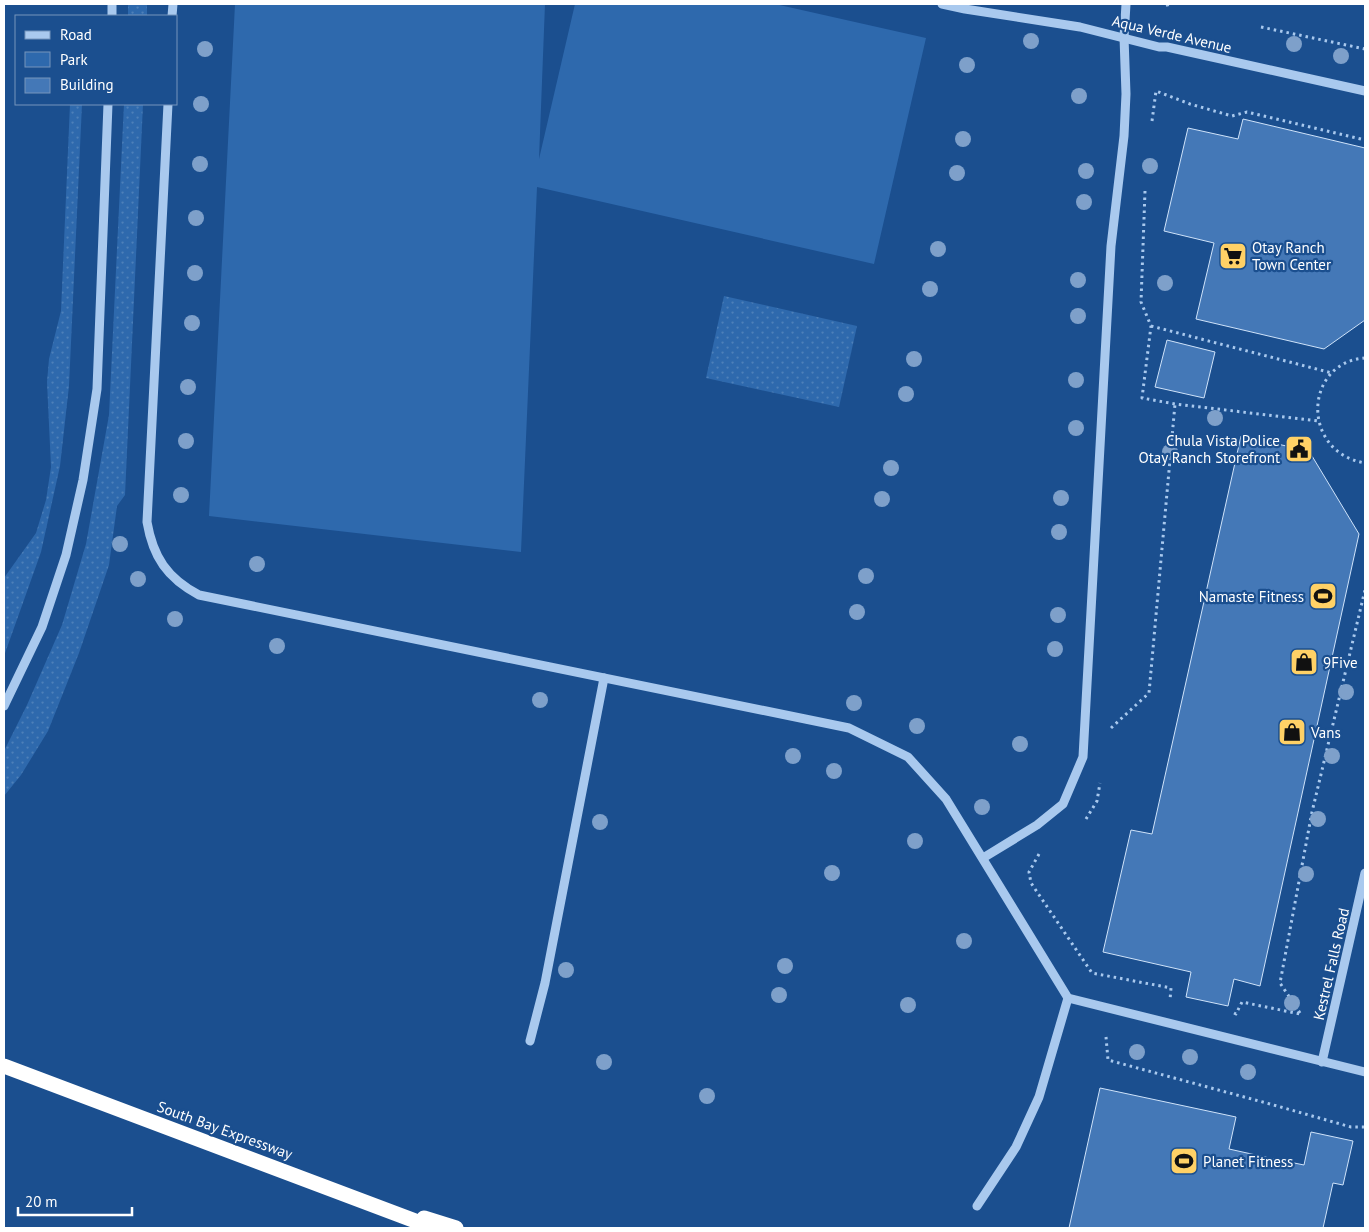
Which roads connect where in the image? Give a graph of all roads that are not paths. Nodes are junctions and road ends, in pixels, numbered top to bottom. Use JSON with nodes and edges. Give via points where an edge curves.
{"nodes":[{"id":1,"x":942,"y":4,"type":"edge"},
{"id":2,"x":1126,"y":4,"type":"edge"},
{"id":3,"x":1124,"y":37,"type":"junction"},
{"id":4,"x":1365,"y":91,"type":"edge"},
{"id":5,"x":108,"y":105,"type":"edge"},
{"id":6,"x":168,"y":105,"type":"edge"},
{"id":7,"x":604,"y":678,"type":"junction"},
{"id":8,"x":4,"y":706,"type":"edge"},
{"id":9,"x":983,"y":858,"type":"junction"},
{"id":10,"x":1365,"y":873,"type":"edge"},
{"id":11,"x":1068,"y":998,"type":"junction"},
{"id":12,"x":530,"y":1041,"type":"dead end"},
{"id":13,"x":1322,"y":1062,"type":"junction"},
{"id":14,"x":4,"y":1066,"type":"edge"},
{"id":15,"x":1365,"y":1072,"type":"edge"},
{"id":16,"x":342,"y":1193,"type":"junction"},
{"id":17,"x":977,"y":1206,"type":"dead end"},
{"id":18,"x":434,"y":1228,"type":"edge"},
{"id":19,"x":456,"y":1228,"type":"edge"}],
"edges":[{"from":1,"to":3,"type":"lane","name":"Aqua Verde Avenue"},
{"from":2,"to":3,"type":"lane"},
{"from":3,"to":4,"type":"lane","name":"Aqua Verde Avenue"},
{"from":3,"to":9,"type":"lane","via":[[1126,94],[1111,246],[1083,757],[1063,804],[1037,825]]},
{"from":5,"to":8,"type":"lane","via":[[98,389],[83,480],[66,555],[42,627]]},
{"from":6,"to":7,"type":"lane","via":[[147,522],[162,564],[184,588],[199,595]]},
{"from":7,"to":9,"type":"lane","via":[[849,728],[908,757],[946,799]]},
{"from":7,"to":12,"type":"lane","via":[[545,983]]},
{"from":9,"to":11,"type":"lane"},
{"from":10,"to":13,"type":"lane","name":"Kestrel Falls Road"},
{"from":11,"to":13,"type":"lane"},
{"from":11,"to":17,"type":"lane","via":[[1039,1097],[1016,1147]]},
{"from":13,"to":15,"type":"lane"},
{"from":14,"to":16,"type":"highway","name":"South Bay Expressway"},
{"from":16,"to":18,"type":"highway","name":"South Bay Expressway"},
{"from":16,"to":19,"type":"highway"}]}
